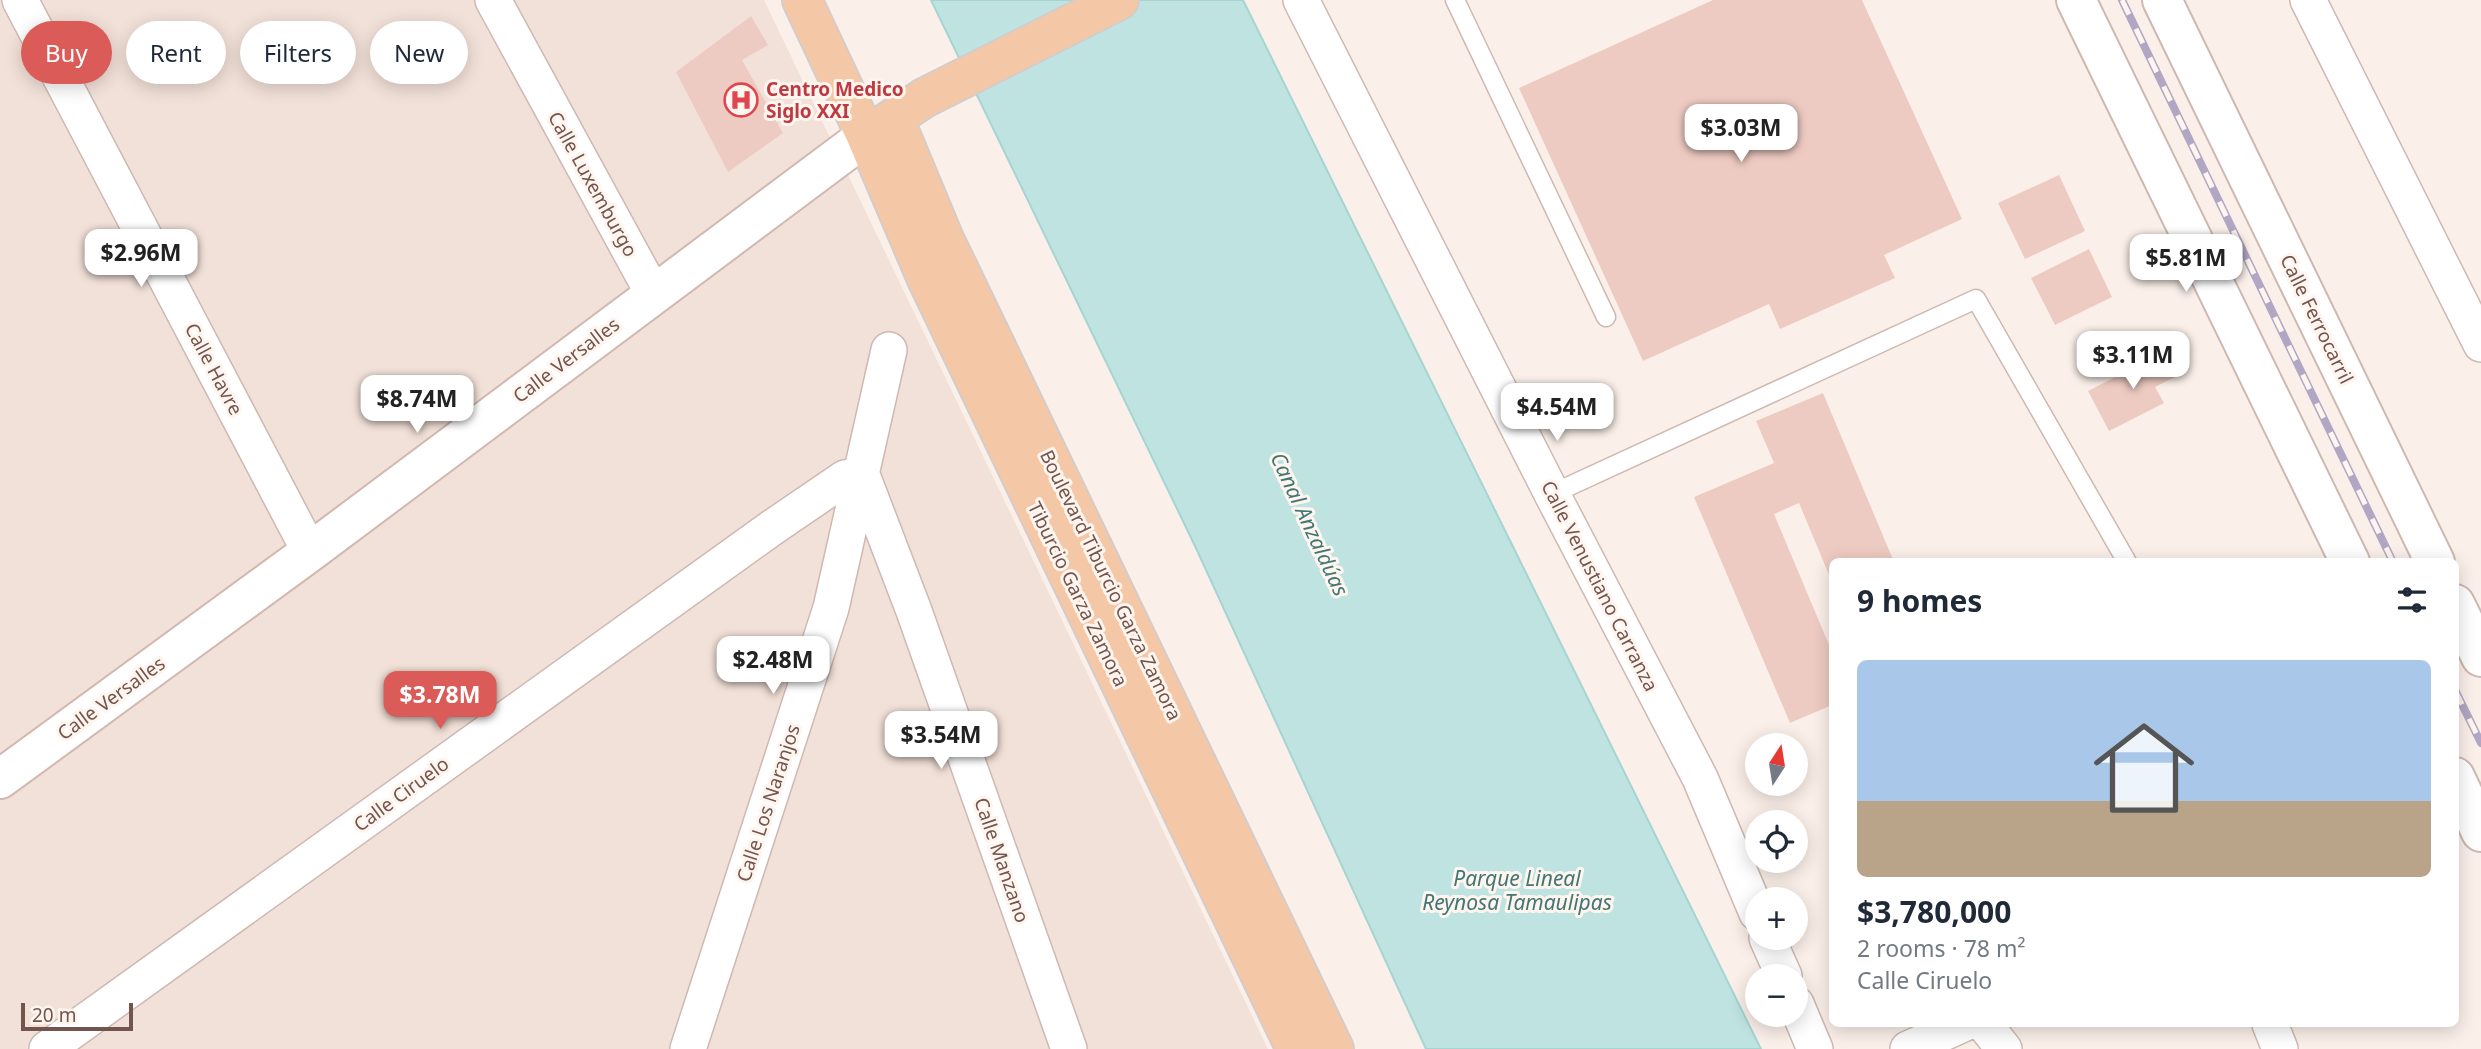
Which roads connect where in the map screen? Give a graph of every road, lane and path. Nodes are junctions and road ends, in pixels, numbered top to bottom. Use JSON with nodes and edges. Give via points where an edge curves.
{"nodes":[{"id":1,"x":20,"y":0,"type":"edge"},
{"id":2,"x":493,"y":0,"type":"edge"},
{"id":3,"x":802,"y":0,"type":"edge"},
{"id":4,"x":1119,"y":0,"type":"edge"},
{"id":5,"x":1301,"y":0,"type":"edge"},
{"id":6,"x":1455,"y":0,"type":"edge"},
{"id":7,"x":2076,"y":0,"type":"edge"},
{"id":8,"x":2162,"y":0,"type":"edge"},
{"id":9,"x":2308,"y":0,"type":"edge"},
{"id":10,"x":895,"y":118,"type":"junction"},
{"id":11,"x":653,"y":295,"type":"junction"},
{"id":12,"x":1606,"y":317,"type":"dead end"},
{"id":13,"x":2481,"y":344,"type":"edge"},
{"id":14,"x":889,"y":350,"type":"dead end"},
{"id":15,"x":862,"y":475,"type":"junction"},
{"id":16,"x":1552,"y":494,"type":"junction"},
{"id":17,"x":310,"y":552,"type":"junction"},
{"id":18,"x":2125,"y":558,"type":"edge"},
{"id":19,"x":2348,"y":558,"type":"edge"},
{"id":20,"x":2433,"y":558,"type":"edge"},
{"id":21,"x":2459,"y":612,"type":"edge"},
{"id":22,"x":2481,"y":657,"type":"edge"},
{"id":23,"x":0,"y":779,"type":"edge"},
{"id":24,"x":2464,"y":791,"type":"edge"},
{"id":25,"x":2481,"y":832,"type":"edge"},
{"id":26,"x":1746,"y":887,"type":"edge"},
{"id":27,"x":1806,"y":1027,"type":"edge"},
{"id":28,"x":1956,"y":1027,"type":"edge"},
{"id":29,"x":1986,"y":1027,"type":"edge"},
{"id":30,"x":2271,"y":1027,"type":"edge"},
{"id":31,"x":47,"y":1049,"type":"edge"},
{"id":32,"x":688,"y":1049,"type":"edge"},
{"id":33,"x":1069,"y":1049,"type":"edge"},
{"id":34,"x":1296,"y":1049,"type":"edge"},
{"id":35,"x":1334,"y":1049,"type":"edge"},
{"id":36,"x":1815,"y":1049,"type":"edge"},
{"id":37,"x":1908,"y":1049,"type":"edge"},
{"id":38,"x":2004,"y":1049,"type":"edge"},
{"id":39,"x":2280,"y":1049,"type":"edge"}],
"edges":[{"from":1,"to":17,"type":"street","name":"Calle Havre"},
{"from":2,"to":11,"type":"street","name":"Calle Luxemburgo"},
{"from":3,"to":10,"type":"main road","name":"Boulevard Tiburcio Garza Zamora"},
{"from":4,"to":10,"type":"main road","name":"Calle Versalles"},
{"from":5,"to":16,"type":"street","name":"Calle Venustiano Carranza"},
{"from":6,"to":12,"type":"lane"},
{"from":7,"to":19,"type":"street"},
{"from":8,"to":20,"type":"street","name":"Calle Ferrocarril"},
{"from":9,"to":13,"type":"street"},
{"from":10,"to":11,"type":"street","name":"Calle Versalles"},
{"from":10,"to":34,"type":"main road","name":"Tiburcio Garza Zamora","via":[[927,279]]},
{"from":10,"to":35,"type":"main road","name":"Boulevard Tiburcio Garza Zamora","via":[[944,239]]},
{"from":11,"to":17,"type":"street","name":"Calle Versalles"},
{"from":14,"to":15,"type":"street","name":"Calle Los Naranjos"},
{"from":15,"to":31,"type":"street","name":"Calle Ciruelo","via":[[845,478],[773,527]]},
{"from":15,"to":32,"type":"street","name":"Calle Los Naranjos","via":[[831,608]]},
{"from":15,"to":33,"type":"street","name":"Calle Manzano"},
{"from":16,"to":18,"type":"lane","via":[[1976,299]]},
{"from":16,"to":26,"type":"street","name":"Calle Venustiano Carranza","via":[[1700,778]]},
{"from":17,"to":23,"type":"street","name":"Calle Versalles"},
{"from":21,"to":22,"type":"street"},
{"from":24,"to":25,"type":"street"},
{"from":27,"to":36,"type":"street"},
{"from":28,"to":37,"type":"street"},
{"from":29,"to":38,"type":"street"},
{"from":30,"to":39,"type":"street"}]}
